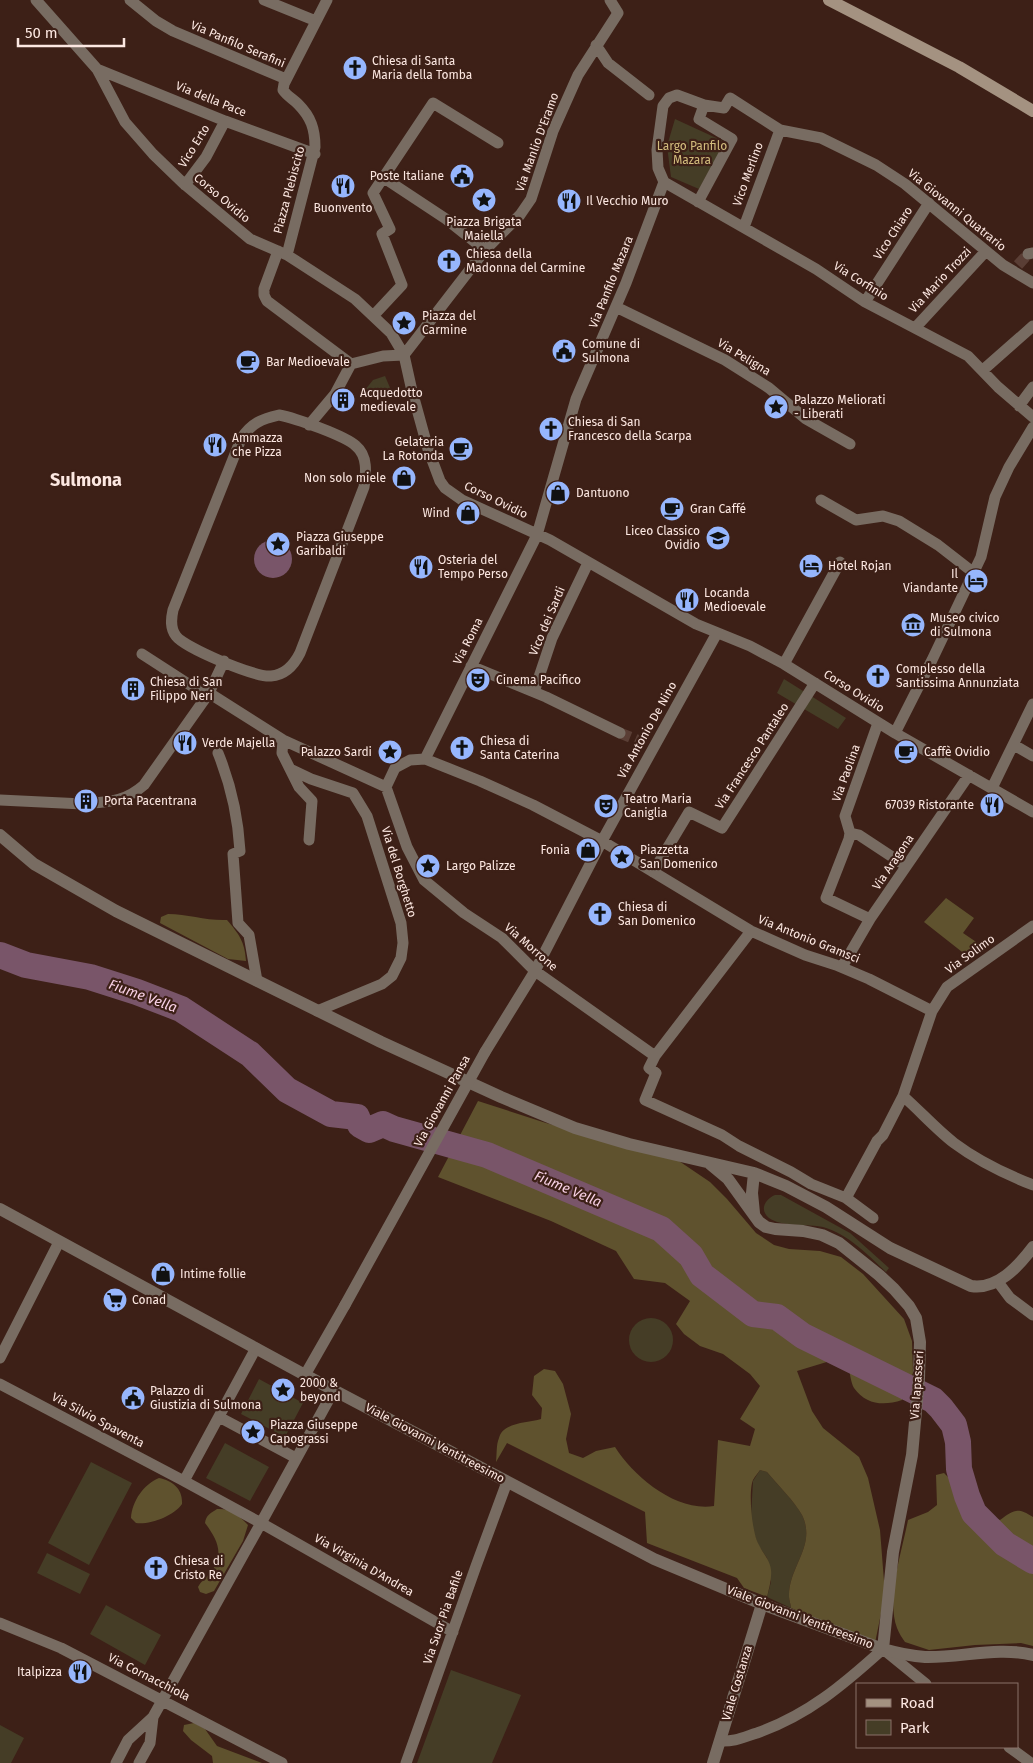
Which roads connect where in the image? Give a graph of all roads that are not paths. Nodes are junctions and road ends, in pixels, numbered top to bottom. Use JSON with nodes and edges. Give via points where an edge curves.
{"nodes":[{"id":1,"x":36,"y":0,"type":"edge"},
{"id":2,"x":130,"y":0,"type":"edge"},
{"id":3,"x":264,"y":0,"type":"edge"},
{"id":4,"x":327,"y":0,"type":"edge"},
{"id":5,"x":610,"y":0,"type":"edge"},
{"id":6,"x":829,"y":0,"type":"edge"},
{"id":7,"x":316,"y":21,"type":"junction"},
{"id":8,"x":596,"y":45,"type":"junction"},
{"id":9,"x":97,"y":69,"type":"junction"},
{"id":10,"x":285,"y":82,"type":"junction"},
{"id":11,"x":656,"y":101,"type":"junction"},
{"id":12,"x":704,"y":105,"type":"junction"},
{"id":13,"x":1033,"y":111,"type":"edge"},
{"id":14,"x":225,"y":121,"type":"junction"},
{"id":15,"x":780,"y":130,"type":"junction"},
{"id":16,"x":498,"y":143,"type":"dead end"},
{"id":17,"x":315,"y":154,"type":"junction"},
{"id":18,"x":384,"y":178,"type":"junction"},
{"id":19,"x":664,"y":182,"type":"junction"},
{"id":20,"x":185,"y":185,"type":"junction"},
{"id":21,"x":698,"y":202,"type":"junction"},
{"id":22,"x":929,"y":203,"type":"junction"},
{"id":23,"x":744,"y":228,"type":"junction"},
{"id":24,"x":485,"y":250,"type":"junction"},
{"id":25,"x":986,"y":251,"type":"junction"},
{"id":26,"x":283,"y":253,"type":"junction"},
{"id":27,"x":1033,"y":283,"type":"edge"},
{"id":28,"x":865,"y":302,"type":"junction"},
{"id":29,"x":616,"y":308,"type":"junction"},
{"id":30,"x":374,"y":315,"type":"junction"},
{"id":31,"x":1033,"y":326,"type":"edge"},
{"id":32,"x":915,"y":328,"type":"junction"},
{"id":33,"x":404,"y":355,"type":"junction"},
{"id":34,"x":351,"y":364,"type":"junction"},
{"id":35,"x":983,"y":370,"type":"junction"},
{"id":36,"x":1033,"y":387,"type":"edge"},
{"id":37,"x":1019,"y":406,"type":"junction"},
{"id":38,"x":1033,"y":417,"type":"edge"},
{"id":39,"x":309,"y":425,"type":"junction"},
{"id":40,"x":1033,"y":427,"type":"edge"},
{"id":41,"x":850,"y":444,"type":"dead end"},
{"id":42,"x":821,"y":500,"type":"dead end"},
{"id":43,"x":537,"y":535,"type":"junction"},
{"id":44,"x":840,"y":562,"type":"dead end"},
{"id":45,"x":588,"y":563,"type":"junction"},
{"id":46,"x":974,"y":573,"type":"junction"},
{"id":47,"x":716,"y":633,"type":"junction"},
{"id":48,"x":142,"y":654,"type":"dead end"},
{"id":49,"x":224,"y":661,"type":"junction"},
{"id":50,"x":784,"y":664,"type":"junction"},
{"id":51,"x":471,"y":666,"type":"junction"},
{"id":52,"x":815,"y":683,"type":"junction"},
{"id":53,"x":534,"y":692,"type":"junction"},
{"id":54,"x":208,"y":694,"type":"junction"},
{"id":55,"x":1033,"y":704,"type":"edge"},
{"id":56,"x":878,"y":723,"type":"junction"},
{"id":57,"x":620,"y":733,"type":"tunnel mouth"},
{"id":58,"x":895,"y":733,"type":"junction"},
{"id":59,"x":283,"y":740,"type":"junction"},
{"id":60,"x":1014,"y":745,"type":"junction"},
{"id":61,"x":218,"y":753,"type":"dead end"},
{"id":62,"x":1033,"y":756,"type":"edge"},
{"id":63,"x":425,"y":759,"type":"junction"},
{"id":64,"x":290,"y":769,"type":"junction"},
{"id":65,"x":969,"y":774,"type":"junction"},
{"id":66,"x":386,"y":787,"type":"junction"},
{"id":67,"x":992,"y":788,"type":"junction"},
{"id":68,"x":0,"y":800,"type":"edge"},
{"id":69,"x":1033,"y":812,"type":"edge"},
{"id":70,"x":850,"y":833,"type":"junction"},
{"id":71,"x":0,"y":835,"type":"edge"},
{"id":72,"x":309,"y":840,"type":"dead end"},
{"id":73,"x":602,"y":840,"type":"junction"},
{"id":74,"x":906,"y":866,"type":"junction"},
{"id":75,"x":653,"y":872,"type":"junction"},
{"id":76,"x":870,"y":919,"type":"junction"},
{"id":77,"x":1033,"y":926,"type":"edge"},
{"id":78,"x":751,"y":931,"type":"junction"},
{"id":79,"x":842,"y":967,"type":"junction"},
{"id":80,"x":535,"y":971,"type":"junction"},
{"id":81,"x":257,"y":981,"type":"junction"},
{"id":82,"x":317,"y":1011,"type":"junction"},
{"id":83,"x":932,"y":1011,"type":"junction"},
{"id":84,"x":655,"y":1056,"type":"junction"},
{"id":85,"x":903,"y":1096,"type":"junction"},
{"id":86,"x":759,"y":1157,"type":"junction"},
{"id":87,"x":706,"y":1162,"type":"junction"},
{"id":88,"x":754,"y":1173,"type":"junction"},
{"id":89,"x":1033,"y":1185,"type":"edge"},
{"id":90,"x":846,"y":1198,"type":"junction"},
{"id":91,"x":0,"y":1209,"type":"edge"},
{"id":92,"x":755,"y":1216,"type":"junction"},
{"id":93,"x":873,"y":1218,"type":"dead end"},
{"id":94,"x":60,"y":1242,"type":"junction"},
{"id":95,"x":1033,"y":1247,"type":"edge"},
{"id":96,"x":998,"y":1282,"type":"junction"},
{"id":97,"x":1033,"y":1315,"type":"edge"},
{"id":98,"x":256,"y":1348,"type":"junction"},
{"id":99,"x":0,"y":1358,"type":"edge"},
{"id":100,"x":305,"y":1375,"type":"junction"},
{"id":101,"x":0,"y":1384,"type":"edge"},
{"id":102,"x":334,"y":1390,"type":"junction"},
{"id":103,"x":219,"y":1417,"type":"junction"},
{"id":104,"x":296,"y":1458,"type":"junction"},
{"id":105,"x":184,"y":1481,"type":"junction"},
{"id":106,"x":507,"y":1482,"type":"junction"},
{"id":107,"x":261,"y":1523,"type":"junction"},
{"id":108,"x":762,"y":1604,"type":"junction"},
{"id":109,"x":0,"y":1623,"type":"edge"},
{"id":110,"x":453,"y":1632,"type":"junction"},
{"id":111,"x":883,"y":1649,"type":"junction"},
{"id":112,"x":1033,"y":1655,"type":"edge"},
{"id":113,"x":925,"y":1683,"type":"edge"},
{"id":114,"x":163,"y":1700,"type":"junction"},
{"id":115,"x":153,"y":1717,"type":"junction"},
{"id":116,"x":720,"y":1741,"type":"junction"},
{"id":117,"x":1011,"y":1748,"type":"edge"},
{"id":118,"x":116,"y":1763,"type":"edge"},
{"id":119,"x":139,"y":1763,"type":"edge"},
{"id":120,"x":282,"y":1763,"type":"edge"},
{"id":121,"x":406,"y":1763,"type":"edge"},
{"id":122,"x":713,"y":1763,"type":"edge"},
{"id":123,"x":1031,"y":1763,"type":"edge"}],
"edges":[{"from":1,"to":9,"type":"street","name":"Corso Ovidio"},
{"from":2,"to":10,"type":"street","name":"Via Panfilo Serafini","via":[[173,31]]},
{"from":3,"to":7,"type":"street"},
{"from":4,"to":7,"type":"street"},
{"from":5,"to":8,"type":"street","name":"Via Manlio D'Eramo","via":[[618,13]]},
{"from":6,"to":13,"type":"main road","via":[[959,67]]},
{"from":7,"to":10,"type":"street"},
{"from":8,"to":11,"type":"street","via":[[608,63]]},
{"from":8,"to":24,"type":"street","name":"Via Manlio D'Eramo","via":[[578,75],[553,131],[531,199],[520,215]]},
{"from":9,"to":14,"type":"street","name":"Via della Pace"},
{"from":9,"to":20,"type":"street","name":"Corso Ovidio","via":[[125,122]]},
{"from":10,"to":17,"type":"street","name":"Piazza Plebiscito","via":[[283,90],[286,95],[297,103],[315,131]]},
{"from":11,"to":12,"type":"street","via":[[677,95]]},
{"from":11,"to":19,"type":"street","via":[[658,168]]},
{"from":12,"to":15,"type":"street","name":"Via Giovanni Quatrario","via":[[724,108],[730,98]]},
{"from":12,"to":21,"type":"street","via":[[699,119],[732,139]]},
{"from":14,"to":17,"type":"street","name":"Via della Pace"},
{"from":14,"to":20,"type":"street","name":"Vico Erto","via":[[206,157]]},
{"from":15,"to":22,"type":"street","name":"Via Giovanni Quatrario","via":[[821,138],[876,165]]},
{"from":15,"to":23,"type":"street","name":"Vico Merlino"},
{"from":16,"to":18,"type":"street","via":[[434,103]]},
{"from":17,"to":26,"type":"street","name":"Piazza Plebiscito"},
{"from":18,"to":24,"type":"street","via":[[446,219]]},
{"from":18,"to":30,"type":"street","via":[[373,193],[390,229],[382,234],[402,285]]},
{"from":19,"to":21,"type":"street","name":"Via Corfinio"},
{"from":19,"to":29,"type":"street","name":"Via Panfilo Mazara"},
{"from":20,"to":26,"type":"street","name":"Corso Ovidio","via":[[250,239]]},
{"from":21,"to":23,"type":"street","name":"Via Corfinio"},
{"from":22,"to":25,"type":"street","name":"Via Giovanni Quatrario"},
{"from":22,"to":28,"type":"street","name":"Vico Chiaro"},
{"from":23,"to":28,"type":"street","name":"Via Corfinio","via":[[816,269]]},
{"from":24,"to":33,"type":"street","name":"Via Manlio D'Eramo"},
{"from":25,"to":27,"type":"street","name":"Via Giovanni Quatrario","via":[[1016,268]]},
{"from":25,"to":32,"type":"street","name":"Via Mario Trozzi"},
{"from":26,"to":30,"type":"street","name":"Corso Ovidio","via":[[355,299]]},
{"from":26,"to":34,"type":"street","name":"Piazza Plebiscito","via":[[264,295]]},
{"from":28,"to":32,"type":"street","name":"Via Corfinio"},
{"from":29,"to":41,"type":"street","name":"Via Peligna","via":[[725,360],[769,388],[806,419]]},
{"from":29,"to":43,"type":"street","name":"Via Panfilo Mazara","via":[[576,399]]},
{"from":30,"to":33,"type":"street","name":"Corso Ovidio"},
{"from":31,"to":35,"type":"street"},
{"from":32,"to":35,"type":"street","name":"Via Corfinio","via":[[968,356]]},
{"from":33,"to":34,"type":"street","via":[[383,356]]},
{"from":33,"to":43,"type":"street","name":"Corso Ovidio","via":[[418,414],[440,481],[462,500]]},
{"from":34,"to":39,"type":"street","via":[[335,394]]},
{"from":35,"to":37,"type":"street","name":"Via Corfinio"},
{"from":36,"to":37,"type":"street"},
{"from":37,"to":38,"type":"street","name":"Via Corfinio"},
{"from":39,"to":49,"type":"street","via":[[280,415],[262,419],[246,432],[173,610],[172,627],[181,642]]},
{"from":39,"to":49,"type":"street","via":[[358,446],[367,470],[364,486],[296,662],[289,669],[270,677]]},
{"from":40,"to":46,"type":"street","via":[[1008,467],[995,497]]},
{"from":42,"to":46,"type":"street","via":[[856,520],[883,516],[899,521]]},
{"from":43,"to":45,"type":"street","name":"Corso Ovidio"},
{"from":43,"to":51,"type":"street","name":"Via Roma"},
{"from":44,"to":50,"type":"street"},
{"from":45,"to":47,"type":"street","name":"Corso Ovidio"},
{"from":45,"to":53,"type":"street","name":"Vico dei Sardi","via":[[552,638]]},
{"from":46,"to":58,"type":"street"},
{"from":47,"to":50,"type":"street","name":"Corso Ovidio"},
{"from":47,"to":73,"type":"street","name":"Via Antonio De Nino","via":[[648,745]]},
{"from":48,"to":54,"type":"street"},
{"from":49,"to":54,"type":"street"},
{"from":50,"to":52,"type":"street","name":"Corso Ovidio"},
{"from":51,"to":53,"type":"street"},
{"from":51,"to":63,"type":"street","name":"Via Roma"},
{"from":52,"to":56,"type":"street","name":"Corso Ovidio"},
{"from":52,"to":75,"type":"street","name":"Via Francesco Pantaleo","via":[[722,828],[689,812]]},
{"from":53,"to":57,"type":"street"},
{"from":54,"to":59,"type":"street"},
{"from":54,"to":68,"type":"street","via":[[144,785],[134,794],[123,799],[86,804]]},
{"from":55,"to":60,"type":"street"},
{"from":56,"to":58,"type":"street","name":"Corso Ovidio"},
{"from":56,"to":70,"type":"street","name":"Via Paolina","via":[[845,816]]},
{"from":58,"to":65,"type":"street","name":"Corso Ovidio"},
{"from":59,"to":64,"type":"street","via":[[282,753]]},
{"from":59,"to":66,"type":"street"},
{"from":60,"to":62,"type":"street"},
{"from":60,"to":67,"type":"street"},
{"from":61,"to":81,"type":"street","via":[[233,794],[238,827],[240,851],[233,854],[238,923],[249,934]]},
{"from":63,"to":66,"type":"street","via":[[410,760],[395,768]]},
{"from":63,"to":73,"type":"street","name":"Via Antonio Gramsci","via":[[516,797]]},
{"from":64,"to":72,"type":"street","via":[[299,787],[312,801]]},
{"from":64,"to":82,"type":"street","name":"Via del Borghetto","via":[[353,793],[367,816],[400,923],[403,943],[401,958],[392,976],[382,984]]},
{"from":65,"to":67,"type":"street","name":"Corso Ovidio"},
{"from":65,"to":74,"type":"street","name":"Via Aragona"},
{"from":66,"to":80,"type":"street","name":"Via Morrone","via":[[407,847],[424,880],[464,913],[502,938]]},
{"from":67,"to":69,"type":"street","name":"Corso Ovidio"},
{"from":70,"to":74,"type":"street"},
{"from":70,"to":76,"type":"street","name":"Via Paolina","via":[[826,898]]},
{"from":71,"to":81,"type":"street","via":[[34,864],[70,886]]},
{"from":73,"to":75,"type":"street","name":"Via Antonio Gramsci"},
{"from":73,"to":80,"type":"street","name":"Via Giovanni Pansa"},
{"from":74,"to":76,"type":"street","name":"Via Aragona"},
{"from":75,"to":78,"type":"street","name":"Via Antonio Gramsci"},
{"from":76,"to":79,"type":"street","name":"Via Aragona"},
{"from":77,"to":83,"type":"street","name":"Via Solimo","via":[[947,987]]},
{"from":78,"to":79,"type":"street","name":"Via Antonio Gramsci"},
{"from":78,"to":84,"type":"street"},
{"from":79,"to":83,"type":"street","name":"Via Antonio Gramsci"},
{"from":80,"to":84,"type":"street","name":"Via Morrone"},
{"from":80,"to":100,"type":"street","name":"Via Giovanni Pansa","bridge":true,"via":[[485,1052]]},
{"from":81,"to":82,"type":"street"},
{"from":82,"to":87,"type":"street","via":[[501,1097],[576,1128]]},
{"from":83,"to":85,"type":"street"},
{"from":84,"to":86,"type":"street","via":[[649,1068],[656,1073],[646,1100],[722,1135]]},
{"from":85,"to":89,"type":"street","via":[[972,1155]]},
{"from":85,"to":90,"type":"street"},
{"from":86,"to":88,"type":"street"},
{"from":86,"to":90,"type":"street"},
{"from":87,"to":88,"type":"street"},
{"from":87,"to":92,"type":"street","name":"Via Iapasseri","via":[[728,1179]]},
{"from":88,"to":92,"type":"street","via":[[752,1200]]},
{"from":88,"to":96,"type":"street","via":[[799,1192],[890,1248],[961,1282],[980,1287]]},
{"from":90,"to":93,"type":"street"},
{"from":91,"to":94,"type":"street","name":"Viale Giovanni Ventitreesimo"},
{"from":92,"to":111,"type":"street","name":"Via Iapasseri","via":[[766,1227],[803,1230],[839,1243],[894,1289],[916,1318],[920,1378],[912,1455],[893,1552]]},
{"from":94,"to":98,"type":"street","name":"Viale Giovanni Ventitreesimo"},
{"from":94,"to":99,"type":"street"},
{"from":95,"to":96,"type":"street"},
{"from":96,"to":97,"type":"street","via":[[1010,1298]]},
{"from":98,"to":100,"type":"street","name":"Viale Giovanni Ventitreesimo"},
{"from":98,"to":103,"type":"street"},
{"from":100,"to":102,"type":"street","name":"Viale Giovanni Ventitreesimo"},
{"from":101,"to":105,"type":"street","name":"Via Silvio Spaventa"},
{"from":102,"to":104,"type":"street"},
{"from":102,"to":106,"type":"street","name":"Viale Giovanni Ventitreesimo"},
{"from":103,"to":104,"type":"street"},
{"from":103,"to":105,"type":"street"},
{"from":104,"to":107,"type":"street"},
{"from":105,"to":107,"type":"street"},
{"from":106,"to":108,"type":"street","name":"Viale Giovanni Ventitreesimo","via":[[654,1559]]},
{"from":106,"to":110,"type":"street","name":"Via Suor Pia Bafile"},
{"from":107,"to":110,"type":"street","name":"Via Virginia D'Andrea"},
{"from":107,"to":114,"type":"street"},
{"from":108,"to":111,"type":"street","name":"Viale Giovanni Ventitreesimo"},
{"from":108,"to":116,"type":"street","name":"Viale Costanza"},
{"from":109,"to":114,"type":"street","name":"Via Cornacchiola","via":[[61,1648]]},
{"from":110,"to":121,"type":"street","name":"Via Suor Pia Bafile"},
{"from":111,"to":112,"type":"street","name":"Viale Giovanni Ventitreesimo","via":[[926,1657],[1007,1651]]},
{"from":111,"to":113,"type":"street"},
{"from":111,"to":116,"type":"street","via":[[812,1707],[760,1732],[736,1740]]},
{"from":114,"to":115,"type":"street"},
{"from":114,"to":120,"type":"street","name":"Via Cornacchiola"},
{"from":115,"to":118,"type":"street","via":[[128,1740]]},
{"from":115,"to":119,"type":"street","via":[[150,1743]]},
{"from":116,"to":122,"type":"street","name":"Viale Costanza"},
{"from":117,"to":123,"type":"street"}]}
